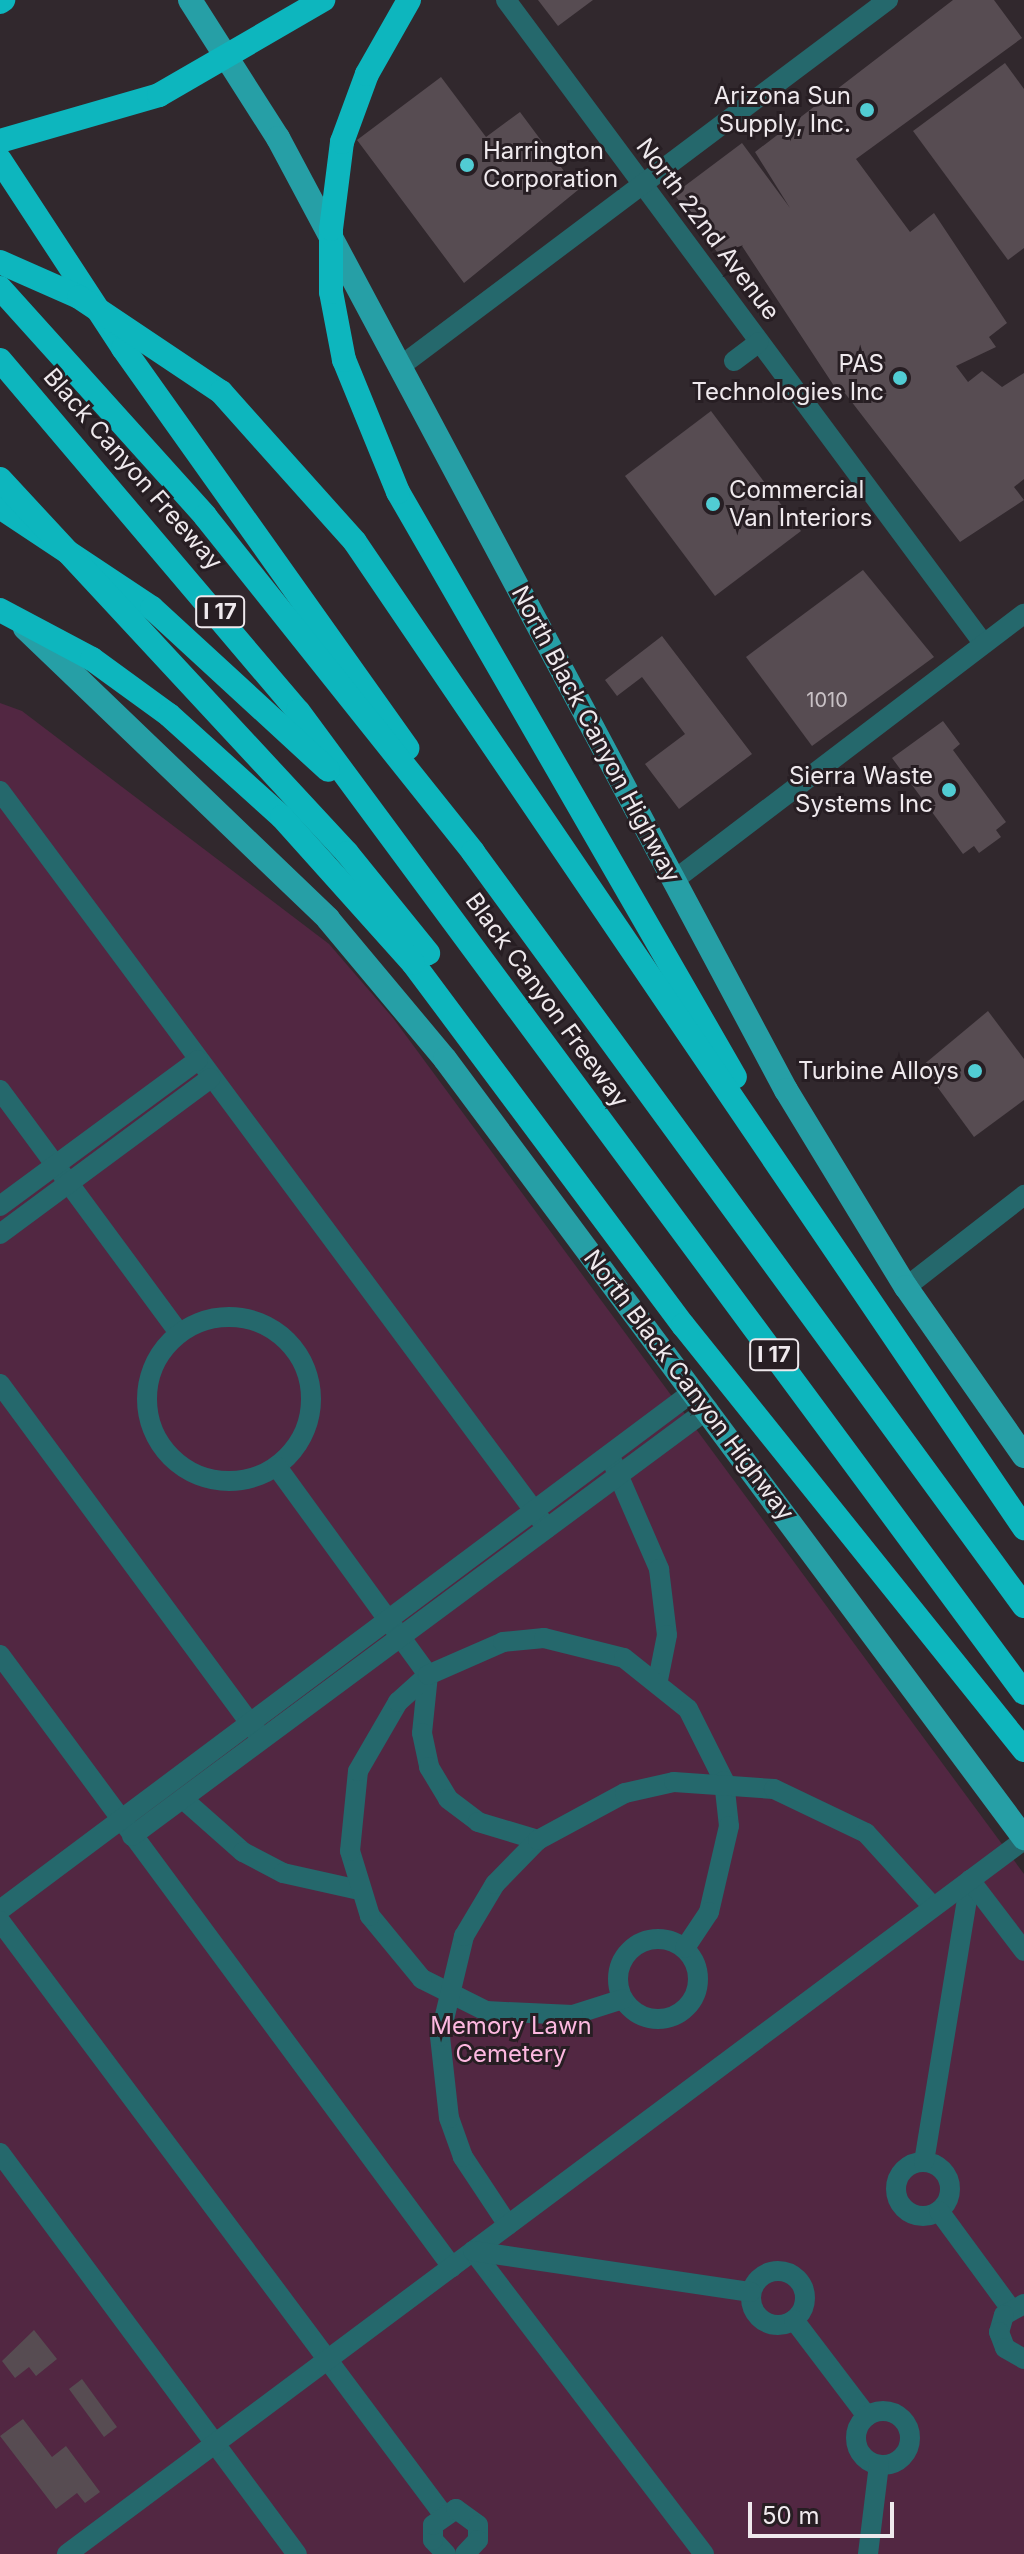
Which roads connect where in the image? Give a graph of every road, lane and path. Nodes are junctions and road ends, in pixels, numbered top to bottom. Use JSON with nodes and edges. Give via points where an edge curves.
{"nodes":[{"id":1,"x":190,"y":0,"type":"edge"},
{"id":2,"x":323,"y":0,"type":"edge"},
{"id":3,"x":409,"y":0,"type":"edge"},
{"id":4,"x":506,"y":0,"type":"edge"},
{"id":5,"x":888,"y":0,"type":"edge"},
{"id":6,"x":0,"y":141,"type":"edge"},
{"id":7,"x":0,"y":160,"type":"edge"},
{"id":8,"x":641,"y":183,"type":"junction"},
{"id":9,"x":0,"y":262,"type":"edge"},
{"id":10,"x":0,"y":288,"type":"edge"},
{"id":11,"x":759,"y":342,"type":"junction"},
{"id":12,"x":0,"y":360,"type":"edge"},
{"id":13,"x":734,"y":361,"type":"dead end"},
{"id":14,"x":402,"y":365,"type":"junction"},
{"id":15,"x":0,"y":479,"type":"edge"},
{"id":16,"x":0,"y":507,"type":"edge"},
{"id":17,"x":0,"y":607,"type":"edge"},
{"id":18,"x":1024,"y":614,"type":"edge"},
{"id":19,"x":983,"y":643,"type":"junction"},
{"id":20,"x":0,"y":791,"type":"edge"},
{"id":21,"x":373,"y":811,"type":"junction"},
{"id":22,"x":473,"y":852,"type":"junction"},
{"id":23,"x":673,"y":881,"type":"junction"},
{"id":24,"x":420,"y":958,"type":"junction"},
{"id":25,"x":198,"y":1060,"type":"junction"},
{"id":26,"x":211,"y":1078,"type":"junction"},
{"id":27,"x":0,"y":1090,"type":"edge"},
{"id":28,"x":55,"y":1165,"type":"junction"},
{"id":29,"x":778,"y":1165,"type":"junction"},
{"id":30,"x":69,"y":1184,"type":"junction"},
{"id":31,"x":1024,"y":1195,"type":"edge"},
{"id":32,"x":0,"y":1206,"type":"edge"},
{"id":33,"x":0,"y":1234,"type":"edge"},
{"id":34,"x":906,"y":1287,"type":"junction"},
{"id":35,"x":179,"y":1333,"type":"junction"},
{"id":36,"x":0,"y":1384,"type":"edge"},
{"id":37,"x":701,"y":1400,"type":"junction"},
{"id":38,"x":608,"y":1456,"type":"junction"},
{"id":39,"x":1024,"y":1456,"type":"edge"},
{"id":40,"x":277,"y":1467,"type":"junction"},
{"id":41,"x":621,"y":1474,"type":"junction"},
{"id":42,"x":534,"y":1510,"type":"junction"},
{"id":43,"x":547,"y":1528,"type":"junction"},
{"id":44,"x":1024,"y":1528,"type":"edge"},
{"id":45,"x":1024,"y":1606,"type":"edge"},
{"id":46,"x":388,"y":1620,"type":"junction"},
{"id":47,"x":401,"y":1637,"type":"junction"},
{"id":48,"x":0,"y":1655,"type":"edge"},
{"id":49,"x":428,"y":1675,"type":"junction"},
{"id":50,"x":658,"y":1680,"type":"junction"},
{"id":51,"x":1024,"y":1693,"type":"edge"},
{"id":52,"x":256,"y":1732,"type":"junction"},
{"id":53,"x":1024,"y":1750,"type":"edge"},
{"id":54,"x":724,"y":1781,"type":"junction"},
{"id":55,"x":183,"y":1799,"type":"junction"},
{"id":56,"x":126,"y":1828,"type":"junction"},
{"id":57,"x":1024,"y":1839,"type":"edge"},
{"id":58,"x":538,"y":1840,"type":"junction"},
{"id":59,"x":970,"y":1880,"type":"junction"},
{"id":60,"x":359,"y":1890,"type":"junction"},
{"id":61,"x":933,"y":1907,"type":"junction"},
{"id":62,"x":0,"y":1910,"type":"edge"},
{"id":63,"x":0,"y":1921,"type":"edge"},
{"id":64,"x":685,"y":1948,"type":"junction"},
{"id":65,"x":1024,"y":1951,"type":"edge"},
{"id":66,"x":445,"y":1994,"type":"junction"},
{"id":67,"x":623,"y":1999,"type":"junction"},
{"id":68,"x":0,"y":2153,"type":"edge"},
{"id":69,"x":924,"y":2162,"type":"junction"},
{"id":70,"x":939,"y":2211,"type":"junction"},
{"id":71,"x":508,"y":2225,"type":"junction"},
{"id":72,"x":473,"y":2251,"type":"junction"},
{"id":73,"x":452,"y":2267,"type":"junction"},
{"id":74,"x":751,"y":2292,"type":"junction"},
{"id":75,"x":1017,"y":2307,"type":"edge"},
{"id":76,"x":794,"y":2320,"type":"junction"},
{"id":77,"x":328,"y":2359,"type":"junction"},
{"id":78,"x":1024,"y":2359,"type":"edge"},
{"id":79,"x":867,"y":2416,"type":"junction"},
{"id":80,"x":215,"y":2443,"type":"junction"},
{"id":81,"x":879,"y":2465,"type":"junction"},
{"id":82,"x":442,"y":2513,"type":"junction"},
{"id":83,"x":71,"y":2553,"type":"edge"},
{"id":84,"x":297,"y":2554,"type":"edge"},
{"id":85,"x":446,"y":2554,"type":"edge"},
{"id":86,"x":465,"y":2554,"type":"edge"},
{"id":87,"x":704,"y":2554,"type":"edge"},
{"id":88,"x":868,"y":2554,"type":"edge"}],
"edges":[{"from":1,"to":14,"type":"main road","name":"North Black Canyon Highway","via":[[247,85]]},
{"from":2,"to":6,"type":"highway","bridge":true,"via":[[159,95]]},
{"from":3,"to":29,"type":"highway","bridge":true,"via":[[367,74],[342,142],[331,229],[331,292],[344,360],[398,492],[727,1059]]},
{"from":4,"to":8,"type":"street","name":"North 22nd Avenue"},
{"from":5,"to":8,"type":"street"},
{"from":7,"to":22,"type":"highway","via":[[131,359],[379,703]]},
{"from":8,"to":11,"type":"street","name":"North 22nd Avenue"},
{"from":8,"to":14,"type":"street"},
{"from":9,"to":29,"type":"highway","bridge":true,"via":[[79,297],[221,392],[355,542]]},
{"from":10,"to":22,"type":"highway","name":"Black Canyon Freeway","number":"I 17","via":[[205,516]]},
{"from":11,"to":13,"type":"street"},
{"from":11,"to":19,"type":"street","name":"North 22nd Avenue"},
{"from":12,"to":21,"type":"highway","name":"Black Canyon Freeway","number":"I 17","via":[[215,607]]},
{"from":14,"to":23,"type":"main road","name":"North Black Canyon Highway"},
{"from":15,"to":24,"type":"highway","bridge":true,"via":[[347,853]]},
{"from":16,"to":21,"type":"highway","via":[[152,608]]},
{"from":17,"to":24,"type":"highway","bridge":true,"via":[[92,659],[169,715],[282,817]]},
{"from":17,"to":37,"type":"main road","name":"North Black Canyon Highway","via":[[328,919],[445,1059]]},
{"from":18,"to":19,"type":"street"},
{"from":19,"to":23,"type":"street"},
{"from":20,"to":25,"type":"street"},
{"from":21,"to":51,"type":"highway","name":"Black Canyon Freeway","number":"I 17"},
{"from":22,"to":45,"type":"highway","name":"Black Canyon Freeway","number":"I 17"},
{"from":23,"to":34,"type":"main road","name":"North Black Canyon Highway","via":[[786,1090]]},
{"from":24,"to":53,"type":"highway","via":[[683,1325]]},
{"from":25,"to":26,"type":"street"},
{"from":25,"to":28,"type":"street"},
{"from":26,"to":30,"type":"street"},
{"from":26,"to":42,"type":"street"},
{"from":27,"to":28,"type":"street"},
{"from":28,"to":30,"type":"street"},
{"from":28,"to":32,"type":"street"},
{"from":29,"to":44,"type":"highway"},
{"from":30,"to":33,"type":"street"},
{"from":30,"to":35,"type":"street"},
{"from":31,"to":34,"type":"street"},
{"from":34,"to":39,"type":"main road","name":"North Black Canyon Highway"},
{"from":35,"to":40,"type":"street","via":[[160,1355],[148,1395],[155,1437],[172,1460],[223,1482]]},
{"from":35,"to":40,"type":"street","via":[[203,1321],[241,1318],[277,1332],[296,1350],[312,1399],[302,1437]]},
{"from":36,"to":52,"type":"street"},
{"from":37,"to":38,"type":"street"},
{"from":37,"to":41,"type":"street"},
{"from":37,"to":57,"type":"main road","name":"North Black Canyon Highway"},
{"from":38,"to":41,"type":"street"},
{"from":38,"to":42,"type":"street"},
{"from":40,"to":46,"type":"street"},
{"from":41,"to":43,"type":"street"},
{"from":41,"to":50,"type":"street","via":[[659,1569],[667,1635]]},
{"from":42,"to":43,"type":"street"},
{"from":42,"to":46,"type":"street"},
{"from":43,"to":47,"type":"street"},
{"from":46,"to":47,"type":"street"},
{"from":46,"to":52,"type":"street"},
{"from":47,"to":49,"type":"street"},
{"from":47,"to":52,"type":"street"},
{"from":48,"to":56,"type":"street"},
{"from":49,"to":50,"type":"street","via":[[503,1642],[544,1638],[611,1653]]},
{"from":49,"to":58,"type":"street","via":[[422,1733],[429,1767],[448,1799],[478,1822]]},
{"from":49,"to":60,"type":"street","via":[[398,1702],[358,1771],[350,1851]]},
{"from":50,"to":54,"type":"street","via":[[688,1709]]},
{"from":52,"to":55,"type":"street"},
{"from":52,"to":56,"type":"street"},
{"from":54,"to":58,"type":"street","via":[[625,1793]]},
{"from":54,"to":61,"type":"street","via":[[822,1806],[894,1858]]},
{"from":54,"to":64,"type":"street","via":[[724,1870]]},
{"from":55,"to":56,"type":"street"},
{"from":55,"to":60,"type":"street","via":[[207,1826],[256,1859],[330,1888]]},
{"from":56,"to":62,"type":"street"},
{"from":56,"to":73,"type":"street"},
{"from":57,"to":59,"type":"street"},
{"from":58,"to":66,"type":"street","via":[[495,1884],[464,1936]]},
{"from":59,"to":61,"type":"street"},
{"from":59,"to":65,"type":"street"},
{"from":59,"to":69,"type":"street"},
{"from":60,"to":66,"type":"street","via":[[384,1939]]},
{"from":61,"to":71,"type":"street"},
{"from":63,"to":77,"type":"street"},
{"from":64,"to":67,"type":"street","via":[[664,1939],[632,1948],[618,1977]]},
{"from":64,"to":67,"type":"street","via":[[698,1970],[689,2006],[654,2019]]},
{"from":66,"to":67,"type":"street","via":[[529,2018],[573,2015]]},
{"from":66,"to":71,"type":"street","via":[[441,2077],[449,2118],[483,2194]]},
{"from":68,"to":80,"type":"street"},
{"from":69,"to":70,"type":"street","via":[[941,2169],[950,2185]]},
{"from":69,"to":70,"type":"street","via":[[901,2173],[896,2198],[915,2215]]},
{"from":70,"to":75,"type":"street"},
{"from":71,"to":72,"type":"street"},
{"from":72,"to":73,"type":"street"},
{"from":72,"to":74,"type":"street"},
{"from":72,"to":87,"type":"street"},
{"from":73,"to":77,"type":"street"},
{"from":74,"to":76,"type":"street","via":[[763,2321]]},
{"from":74,"to":76,"type":"street","via":[[761,2276],[788,2273],[805,2295]]},
{"from":75,"to":78,"type":"street","via":[[1000,2340]]},
{"from":76,"to":79,"type":"street"},
{"from":77,"to":80,"type":"street"},
{"from":77,"to":82,"type":"street"},
{"from":79,"to":81,"type":"street","via":[[856,2431],[857,2449]]},
{"from":79,"to":81,"type":"street","via":[[892,2412],[909,2431],[903,2456]]},
{"from":80,"to":83,"type":"street"},
{"from":80,"to":84,"type":"street"},
{"from":81,"to":88,"type":"street"},
{"from":82,"to":85,"type":"street","via":[[432,2533]]},
{"from":82,"to":86,"type":"street","via":[[464,2510],[475,2519],[478,2540]]}]}
